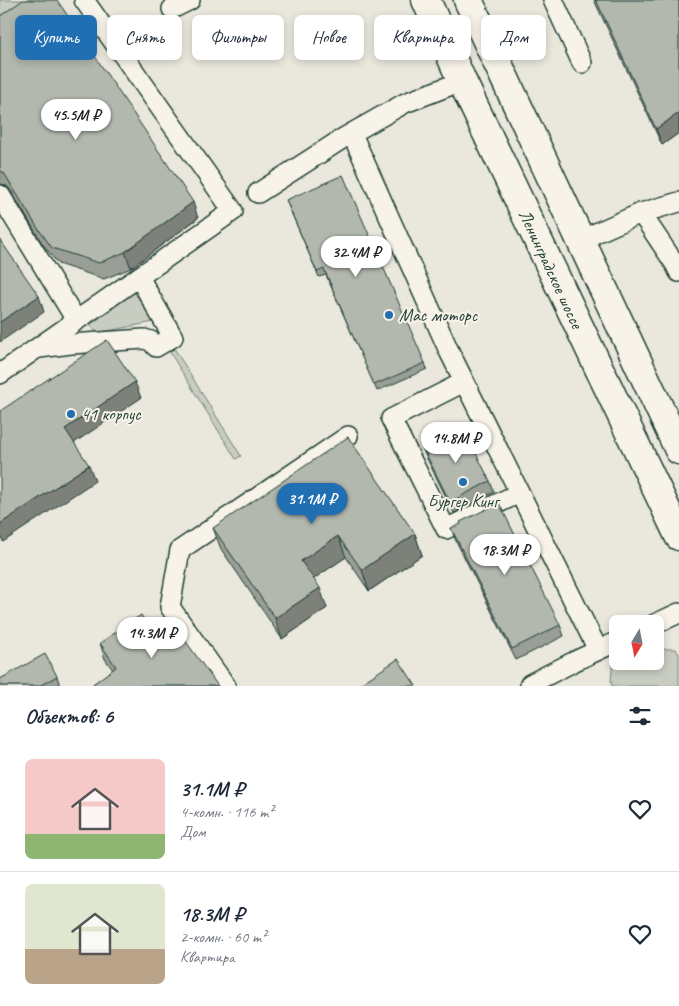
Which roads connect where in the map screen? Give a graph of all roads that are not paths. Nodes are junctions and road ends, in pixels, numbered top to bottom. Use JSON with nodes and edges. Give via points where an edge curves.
{"nodes":[{"id":1,"x":84,"y":0,"type":"edge"},
{"id":2,"x":190,"y":0,"type":"edge"},
{"id":3,"x":426,"y":0,"type":"edge"},
{"id":4,"x":468,"y":0,"type":"edge"},
{"id":5,"x":553,"y":0,"type":"edge"},
{"id":6,"x":172,"y":9,"type":"dead end"},
{"id":7,"x":582,"y":64,"type":"dead end"},
{"id":8,"x":462,"y":81,"type":"junction"},
{"id":9,"x":352,"y":134,"type":"junction"},
{"id":10,"x":258,"y":193,"type":"dead end"},
{"id":11,"x":0,"y":195,"type":"edge"},
{"id":12,"x":679,"y":202,"type":"edge"},
{"id":13,"x":641,"y":213,"type":"junction"},
{"id":14,"x":580,"y":240,"type":"junction"},
{"id":15,"x":679,"y":272,"type":"edge"},
{"id":16,"x":139,"y":276,"type":"junction"},
{"id":17,"x":76,"y":320,"type":"junction"},
{"id":18,"x":36,"y":348,"type":"junction"},
{"id":19,"x":0,"y":374,"type":"edge"},
{"id":20,"x":464,"y":382,"type":"junction"},
{"id":21,"x":348,"y":436,"type":"edge"},
{"id":22,"x":679,"y":450,"type":"edge"},
{"id":23,"x":520,"y":493,"type":"junction"},
{"id":24,"x":679,"y":536,"type":"edge"},
{"id":25,"x":679,"y":613,"type":"edge"},
{"id":26,"x":664,"y":620,"type":"edge"},
{"id":27,"x":609,"y":645,"type":"edge"},
{"id":28,"x":598,"y":650,"type":"junction"},
{"id":29,"x":530,"y":684,"type":"dead end"},
{"id":30,"x":226,"y":686,"type":"edge"}],
"edges":[{"from":1,"to":16,"type":"lane","via":[[233,211]]},
{"from":2,"to":6,"type":"lane"},
{"from":3,"to":8,"type":"highway","name":"Ленинградское шоссе"},
{"from":4,"to":14,"type":"highway"},
{"from":5,"to":7,"type":"lane"},
{"from":8,"to":9,"type":"lane","via":[[405,104]]},
{"from":8,"to":24,"type":"highway","name":"Ленинградское шоссе"},
{"from":9,"to":10,"type":"lane"},
{"from":9,"to":20,"type":"lane"},
{"from":11,"to":17,"type":"lane"},
{"from":12,"to":13,"type":"lane"},
{"from":13,"to":14,"type":"lane"},
{"from":13,"to":15,"type":"lane"},
{"from":14,"to":22,"type":"highway"},
{"from":16,"to":17,"type":"lane"},
{"from":16,"to":18,"type":"lane","via":[[173,337],[156,347],[144,339]]},
{"from":17,"to":18,"type":"lane"},
{"from":18,"to":19,"type":"lane"},
{"from":20,"to":23,"type":"lane"},
{"from":20,"to":23,"type":"lane","via":[[391,419],[446,529]]},
{"from":21,"to":30,"type":"lane","via":[[180,550],[170,607]]},
{"from":23,"to":28,"type":"lane"},
{"from":25,"to":26,"type":"lane"},
{"from":27,"to":28,"type":"lane"},
{"from":28,"to":29,"type":"lane"}]}
